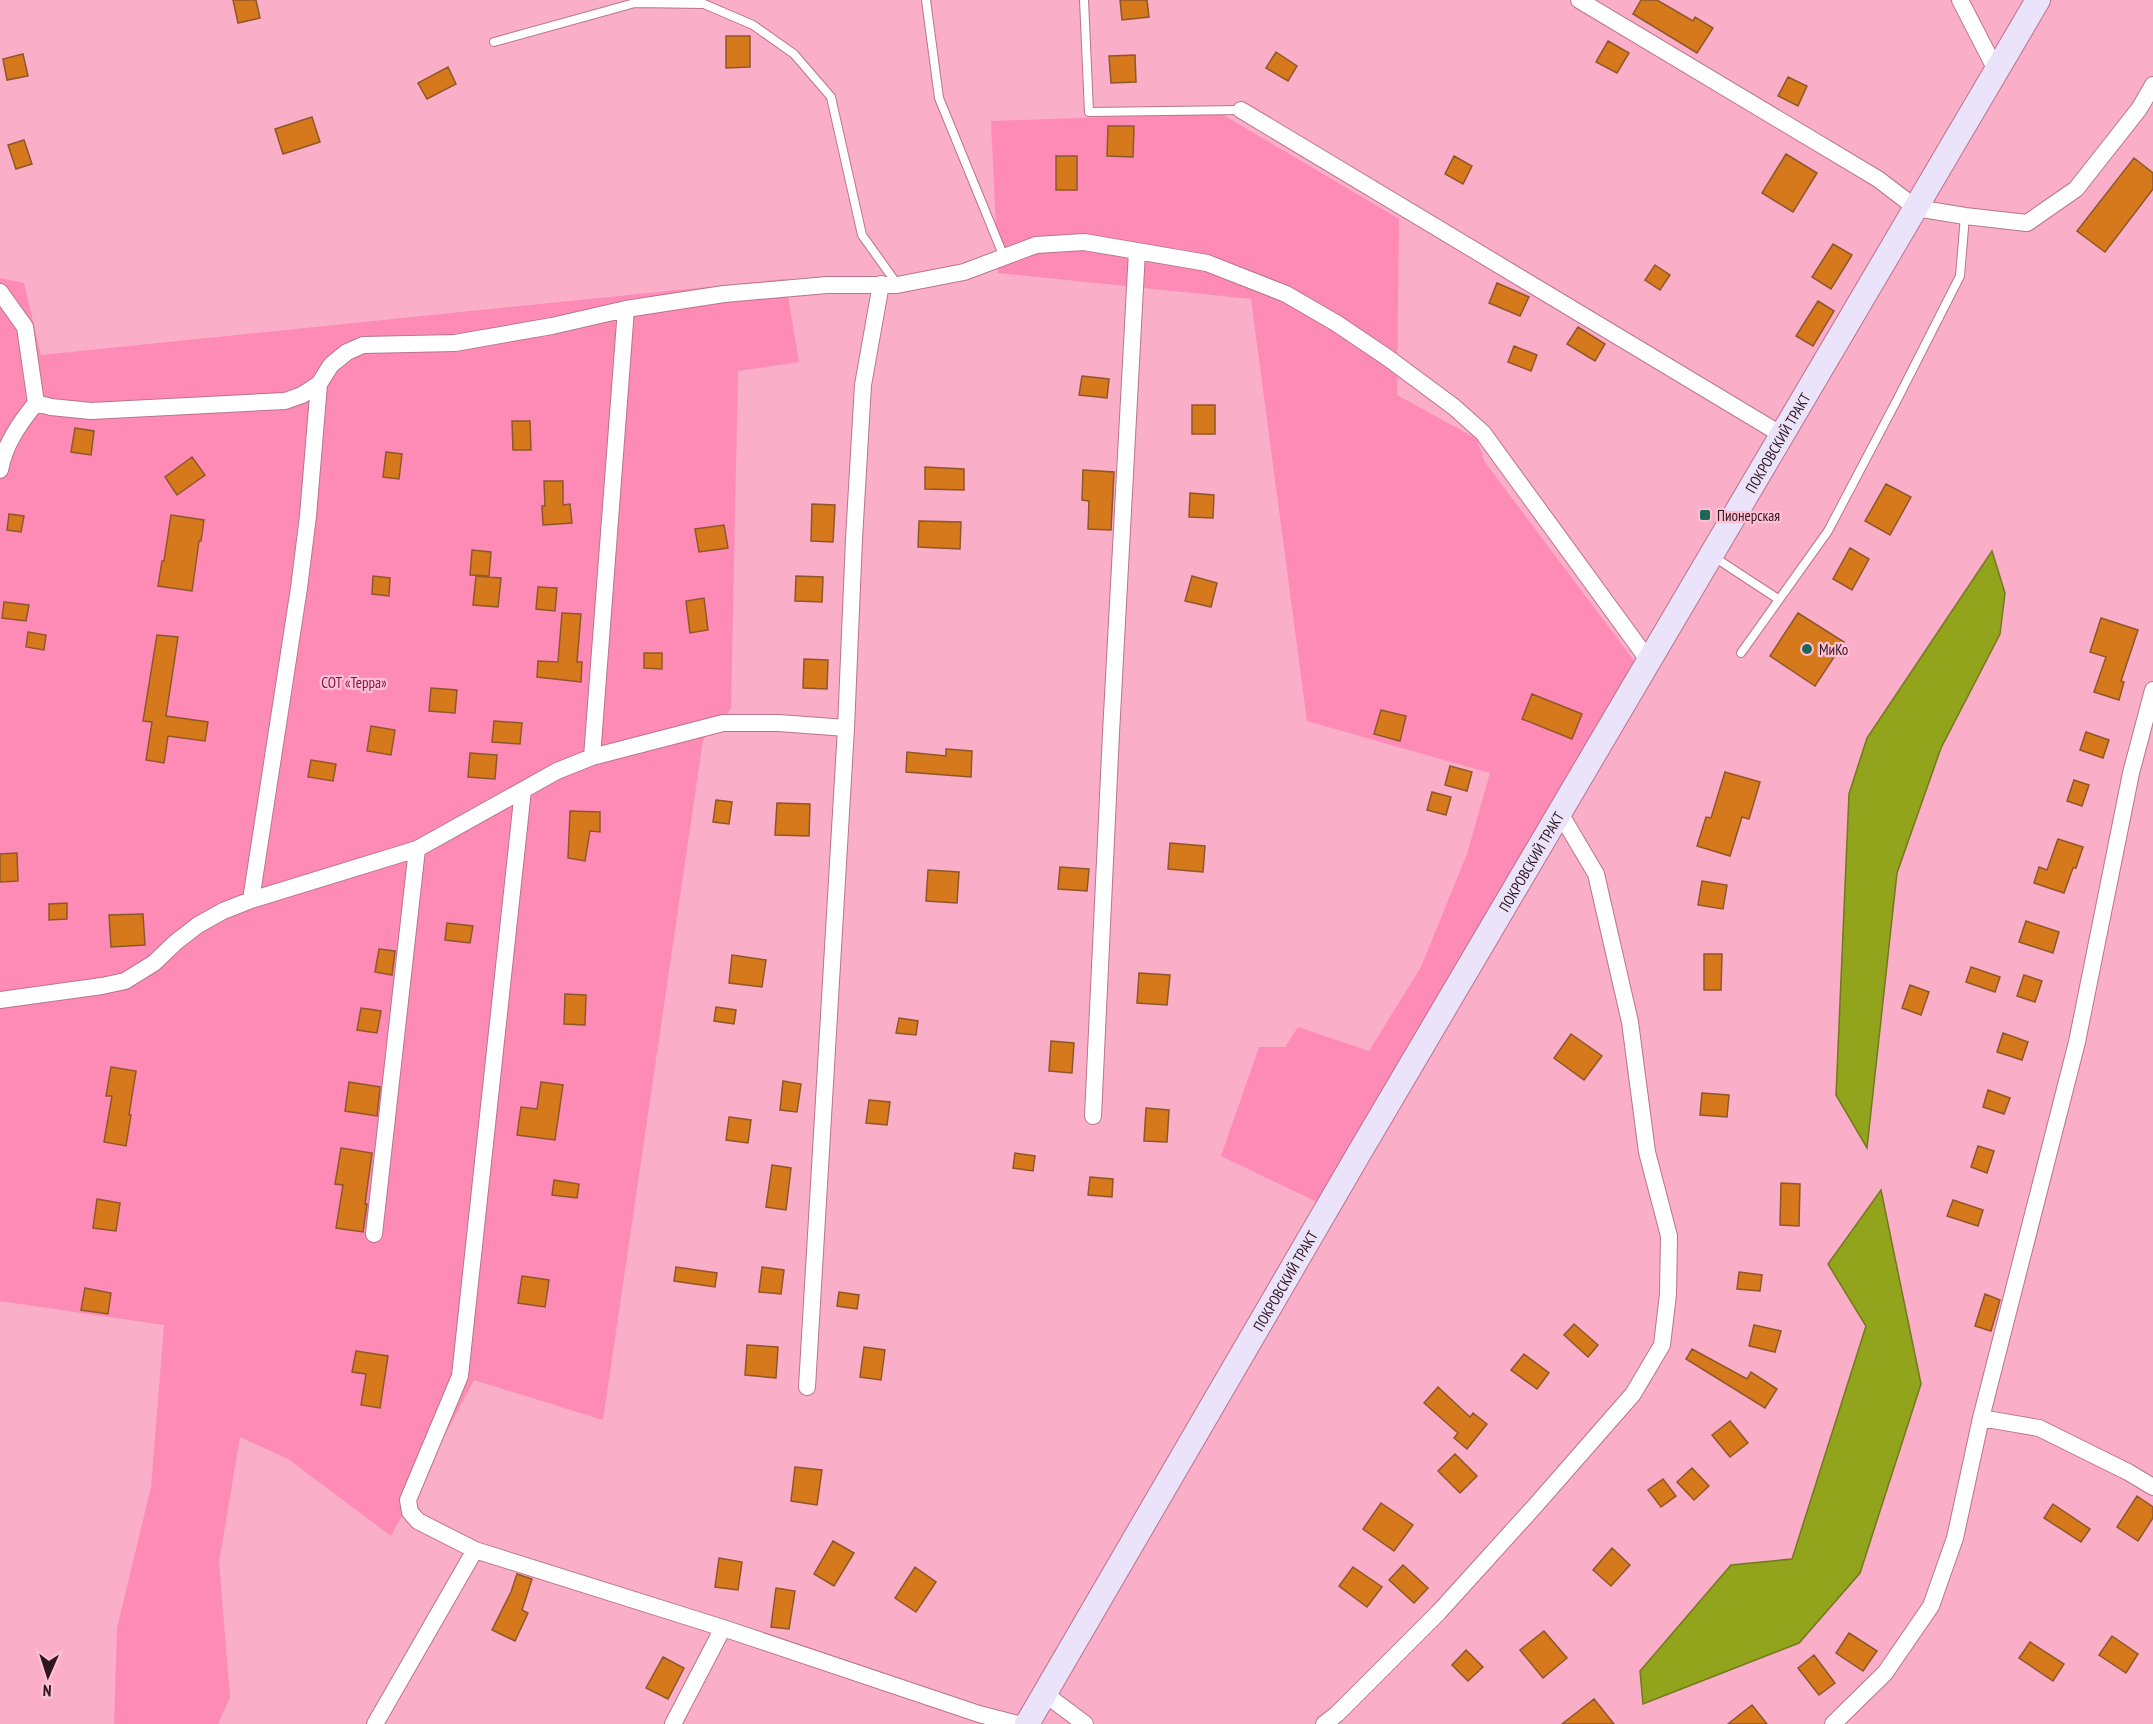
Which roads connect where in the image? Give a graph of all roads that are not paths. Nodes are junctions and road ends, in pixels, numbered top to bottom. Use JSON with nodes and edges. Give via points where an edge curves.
{"nodes":[{"id":1,"x":926,"y":0,"type":"edge"},
{"id":2,"x":1084,"y":0,"type":"edge"},
{"id":3,"x":1580,"y":0,"type":"edge"},
{"id":4,"x":1960,"y":0,"type":"edge"},
{"id":5,"x":2038,"y":0,"type":"edge"},
{"id":6,"x":494,"y":42,"type":"dead end"},
{"id":7,"x":1996,"y":70,"type":"junction"},
{"id":8,"x":2153,"y":85,"type":"edge"},
{"id":9,"x":1241,"y":110,"type":"joint"},
{"id":10,"x":1916,"y":208,"type":"junction"},
{"id":11,"x":1965,"y":216,"type":"junction"},
{"id":12,"x":1137,"y":250,"type":"junction"},
{"id":13,"x":1004,"y":257,"type":"junction"},
{"id":14,"x":889,"y":284,"type":"junction"},
{"id":15,"x":0,"y":292,"type":"edge"},
{"id":16,"x":626,"y":309,"type":"junction"},
{"id":17,"x":319,"y":384,"type":"junction"},
{"id":18,"x":36,"y":404,"type":"junction"},
{"id":19,"x":1782,"y":435,"type":"junction"},
{"id":20,"x":0,"y":470,"type":"edge"},
{"id":21,"x":1711,"y":555,"type":"junction"},
{"id":22,"x":1778,"y":599,"type":"junction"},
{"id":23,"x":1741,"y":653,"type":"dead end"},
{"id":24,"x":1649,"y":661,"type":"junction"},
{"id":25,"x":2153,"y":690,"type":"edge"},
{"id":26,"x":846,"y":728,"type":"junction"},
{"id":27,"x":592,"y":757,"type":"junction"},
{"id":28,"x":523,"y":790,"type":"junction"},
{"id":29,"x":1560,"y":813,"type":"junction"},
{"id":30,"x":417,"y":849,"type":"junction"},
{"id":31,"x":251,"y":900,"type":"junction"},
{"id":32,"x":0,"y":1000,"type":"edge"},
{"id":33,"x":1093,"y":1116,"type":"dead end"},
{"id":34,"x":374,"y":1234,"type":"dead end"},
{"id":35,"x":807,"y":1387,"type":"dead end"},
{"id":36,"x":1981,"y":1418,"type":"junction"},
{"id":37,"x":2153,"y":1487,"type":"edge"},
{"id":38,"x":475,"y":1550,"type":"junction"},
{"id":39,"x":723,"y":1628,"type":"junction"},
{"id":40,"x":1045,"y":1694,"type":"junction"},
{"id":41,"x":976,"y":1719,"type":"edge"},
{"id":42,"x":375,"y":1724,"type":"edge"},
{"id":43,"x":674,"y":1724,"type":"edge"},
{"id":44,"x":1018,"y":1724,"type":"edge"},
{"id":45,"x":1027,"y":1724,"type":"edge"},
{"id":46,"x":1085,"y":1724,"type":"edge"},
{"id":47,"x":1324,"y":1724,"type":"edge"},
{"id":48,"x":1833,"y":1724,"type":"edge"}],
"edges":[{"from":1,"to":13,"type":"lane","via":[[939,99]]},
{"from":2,"to":9,"type":"lane","via":[[1089,112]]},
{"from":3,"to":10,"type":"street","via":[[1878,179]]},
{"from":4,"to":7,"type":"street"},
{"from":5,"to":7,"type":"main road","name":"ПОКРОВСКИЙ ТРАКТ"},
{"from":6,"to":14,"type":"lane","via":[[635,3],[704,4],[753,25],[794,54],[831,97],[862,235]]},
{"from":7,"to":10,"type":"main road","name":"ПОКРОВСКИЙ ТРАКТ"},
{"from":8,"to":11,"type":"street","via":[[2139,109],[2076,189],[2027,223]]},
{"from":9,"to":19,"type":"street"},
{"from":10,"to":11,"type":"street"},
{"from":10,"to":19,"type":"main road","name":"ПОКРОВСКИЙ ТРАКТ"},
{"from":11,"to":22,"type":"lane","via":[[1960,276],[1828,531]]},
{"from":12,"to":13,"type":"street","via":[[1084,242],[1036,245]]},
{"from":12,"to":24,"type":"street","via":[[1207,263],[1286,294],[1362,341],[1454,407],[1483,433]]},
{"from":12,"to":33,"type":"street"},
{"from":13,"to":14,"type":"street","via":[[964,272]]},
{"from":14,"to":16,"type":"street","via":[[724,294]]},
{"from":14,"to":26,"type":"street","via":[[862,385]]},
{"from":15,"to":18,"type":"street","via":[[25,327]]},
{"from":16,"to":17,"type":"street","via":[[552,327],[455,343],[363,345],[331,365]]},
{"from":16,"to":27,"type":"street"},
{"from":17,"to":18,"type":"street","via":[[302,395],[271,402],[91,411]]},
{"from":17,"to":31,"type":"street","via":[[299,588]]},
{"from":18,"to":20,"type":"street","via":[[8,443]]},
{"from":19,"to":21,"type":"main road","name":"ПОКРОВСКИЙ ТРАКТ"},
{"from":21,"to":22,"type":"lane"},
{"from":21,"to":24,"type":"main road","name":"ПОКРОВСКИЙ ТРАКТ"},
{"from":22,"to":23,"type":"lane"},
{"from":24,"to":29,"type":"main road","name":"ПОКРОВСКИЙ ТРАКТ"},
{"from":25,"to":36,"type":"street","via":[[2132,773],[2077,1042]]},
{"from":26,"to":27,"type":"street","via":[[723,723]]},
{"from":26,"to":35,"type":"street"},
{"from":27,"to":28,"type":"street"},
{"from":28,"to":30,"type":"street"},
{"from":28,"to":38,"type":"street","via":[[460,1376],[408,1500],[410,1512],[418,1521]]},
{"from":29,"to":40,"type":"main road","name":"ПОКРОВСКИЙ ТРАКТ"},
{"from":29,"to":47,"type":"street","via":[[1596,874],[1630,1022],[1647,1152],[1669,1236],[1662,1345],[1633,1394],[1535,1506],[1440,1612]]},
{"from":30,"to":31,"type":"street"},
{"from":30,"to":34,"type":"street"},
{"from":31,"to":32,"type":"street","via":[[198,925],[154,963],[125,981]]},
{"from":36,"to":37,"type":"street","via":[[2039,1428]]},
{"from":36,"to":48,"type":"street","via":[[1955,1538],[1931,1606],[1885,1672]]},
{"from":38,"to":39,"type":"street"},
{"from":38,"to":42,"type":"street"},
{"from":39,"to":41,"type":"street"},
{"from":39,"to":43,"type":"street"},
{"from":40,"to":45,"type":"main road","name":"ПОКРОВСКИЙ ТРАКТ"},
{"from":40,"to":46,"type":"street"},
{"from":41,"to":44,"type":"street"}]}
